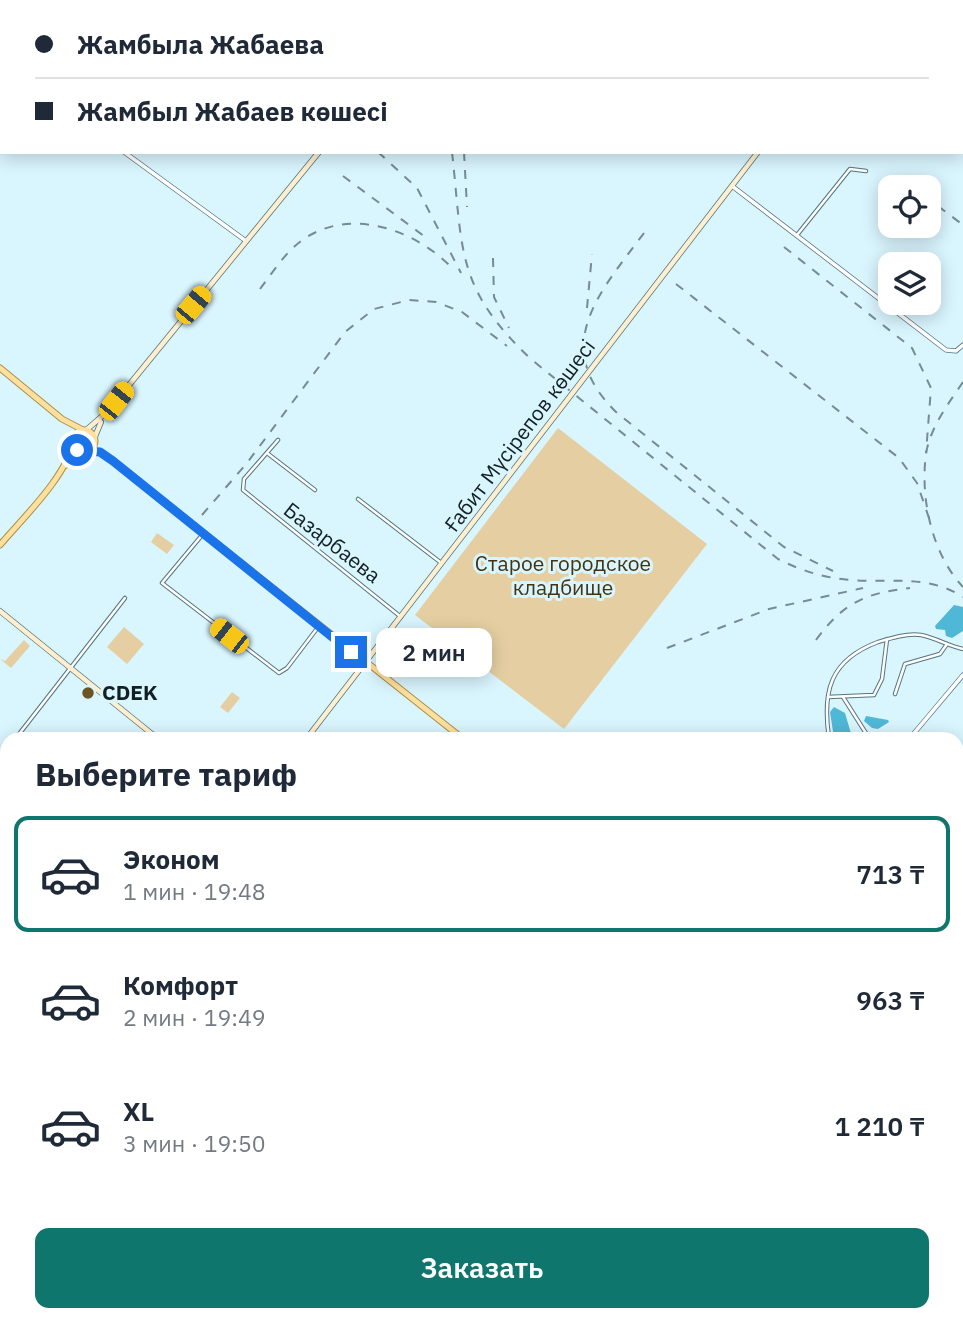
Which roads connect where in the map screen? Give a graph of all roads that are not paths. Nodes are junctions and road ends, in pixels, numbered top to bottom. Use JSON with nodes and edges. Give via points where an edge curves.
{"nodes":[{"id":1,"x":127,"y":154,"type":"edge"},
{"id":2,"x":317,"y":154,"type":"edge"},
{"id":3,"x":756,"y":154,"type":"edge"},
{"id":4,"x":866,"y":171,"type":"dead end"},
{"id":5,"x":732,"y":186,"type":"junction"},
{"id":6,"x":797,"y":236,"type":"junction"},
{"id":7,"x":246,"y":241,"type":"junction"},
{"id":8,"x":963,"y":345,"type":"edge"},
{"id":9,"x":0,"y":368,"type":"edge"},
{"id":10,"x":107,"y":412,"type":"junction"},
{"id":11,"x":62,"y":419,"type":"junction"},
{"id":12,"x":85,"y":431,"type":"junction"},
{"id":13,"x":94,"y":439,"type":"junction"},
{"id":14,"x":278,"y":440,"type":"dead end"},
{"id":15,"x":73,"y":441,"type":"junction"},
{"id":16,"x":86,"y":452,"type":"junction"},
{"id":17,"x":267,"y":453,"type":"junction"},
{"id":18,"x":113,"y":461,"type":"junction"},
{"id":19,"x":61,"y":470,"type":"junction"},
{"id":20,"x":315,"y":490,"type":"dead end"},
{"id":21,"x":358,"y":499,"type":"dead end"},
{"id":22,"x":203,"y":534,"type":"junction"},
{"id":23,"x":0,"y":545,"type":"edge"},
{"id":24,"x":443,"y":564,"type":"junction"},
{"id":25,"x":125,"y":598,"type":"dead end"},
{"id":26,"x":0,"y":611,"type":"edge"},
{"id":27,"x":401,"y":617,"type":"junction"},
{"id":28,"x":319,"y":626,"type":"junction"},
{"id":29,"x":887,"y":639,"type":"junction"},
{"id":30,"x":947,"y":644,"type":"junction"},
{"id":31,"x":963,"y":649,"type":"edge"},
{"id":32,"x":366,"y":662,"type":"junction"},
{"id":33,"x":71,"y":668,"type":"junction"},
{"id":34,"x":963,"y":675,"type":"edge"},
{"id":35,"x":895,"y":694,"type":"dead end"},
{"id":36,"x":828,"y":696,"type":"junction"},
{"id":37,"x":844,"y":697,"type":"junction"},
{"id":38,"x":21,"y":732,"type":"edge"},
{"id":39,"x":150,"y":732,"type":"edge"},
{"id":40,"x":312,"y":732,"type":"edge"},
{"id":41,"x":452,"y":732,"type":"edge"},
{"id":42,"x":828,"y":732,"type":"edge"},
{"id":43,"x":865,"y":732,"type":"edge"},
{"id":44,"x":915,"y":732,"type":"edge"}],
"edges":[{"from":1,"to":7,"type":"street"},
{"from":2,"to":7,"type":"main road"},
{"from":3,"to":5,"type":"main road","name":"Ғабит Мүсірепов көшесі"},
{"from":4,"to":6,"type":"street","via":[[850,169]]},
{"from":5,"to":6,"type":"street"},
{"from":5,"to":24,"type":"main road","name":"Ғабит Мүсірепов көшесі"},
{"from":6,"to":8,"type":"street","via":[[946,350],[956,351]]},
{"from":7,"to":10,"type":"main road"},
{"from":9,"to":11,"type":"main road"},
{"from":10,"to":12,"type":"main road"},
{"from":10,"to":13,"type":"main road"},
{"from":11,"to":12,"type":"main road"},
{"from":11,"to":15,"type":"main road"},
{"from":12,"to":13,"type":"main road"},
{"from":12,"to":15,"type":"main road","via":[[77,433]]},
{"from":13,"to":16,"type":"main road"},
{"from":13,"to":18,"type":"main road"},
{"from":14,"to":17,"type":"street"},
{"from":15,"to":16,"type":"main road","via":[[76,449]]},
{"from":15,"to":19,"type":"main road"},
{"from":16,"to":18,"type":"main road","via":[[100,452]]},
{"from":16,"to":19,"type":"main road"},
{"from":17,"to":20,"type":"street"},
{"from":17,"to":27,"type":"street","name":"Базарбаева","via":[[244,479],[241,486],[245,492]]},
{"from":18,"to":22,"type":"main road"},
{"from":19,"to":23,"type":"main road"},
{"from":21,"to":24,"type":"street"},
{"from":22,"to":28,"type":"main road"},
{"from":22,"to":28,"type":"street","via":[[162,583],[277,672],[287,668]]},
{"from":24,"to":27,"type":"main road","name":"Ғабит Мүсірепов көшесі"},
{"from":25,"to":33,"type":"street"},
{"from":26,"to":33,"type":"main road"},
{"from":27,"to":32,"type":"main road","name":"Ғабит Мүсірепов көшесі"},
{"from":28,"to":32,"type":"main road"},
{"from":29,"to":30,"type":"street","via":[[922,635]]},
{"from":29,"to":36,"type":"street","via":[[845,660]]},
{"from":29,"to":37,"type":"street","via":[[882,679],[875,694]]},
{"from":30,"to":31,"type":"street"},
{"from":30,"to":35,"type":"street","via":[[940,654],[905,664]]},
{"from":32,"to":40,"type":"main road","name":"Ғабит Мүсірепов көшесі"},
{"from":32,"to":41,"type":"main road"},
{"from":33,"to":38,"type":"street"},
{"from":33,"to":39,"type":"main road"},
{"from":34,"to":44,"type":"street"},
{"from":36,"to":37,"type":"street"},
{"from":36,"to":42,"type":"street"},
{"from":37,"to":43,"type":"street"}]}
